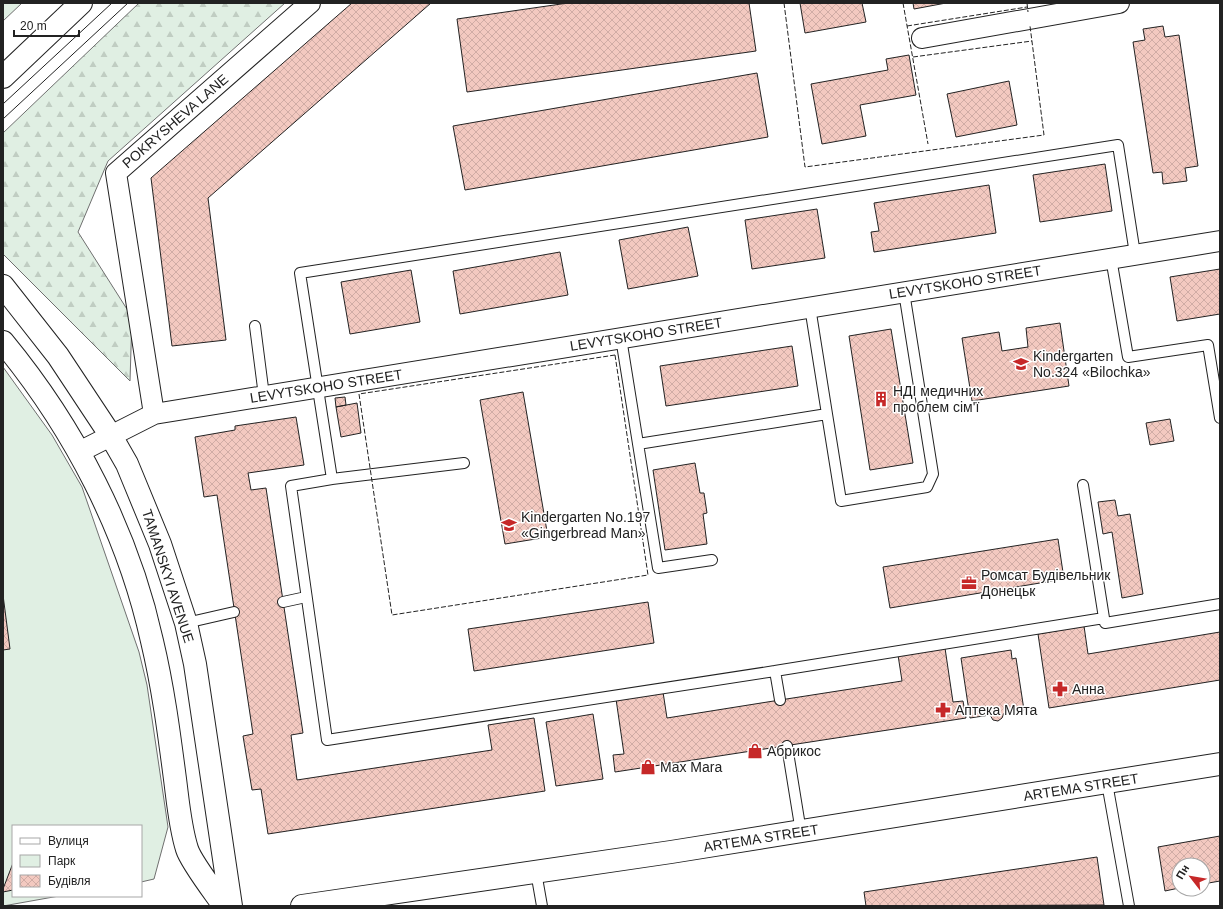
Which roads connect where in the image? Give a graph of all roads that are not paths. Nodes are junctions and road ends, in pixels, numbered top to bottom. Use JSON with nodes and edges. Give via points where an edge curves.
{"nodes":[{"id":1,"x":81,"y":3,"type":"edge"},
{"id":2,"x":310,"y":3,"type":"edge"},
{"id":3,"x":1119,"y":3,"type":"edge"},
{"id":4,"x":922,"y":38,"type":"dead end"},
{"id":5,"x":3,"y":77,"type":"edge"},
{"id":6,"x":1220,"y":241,"type":"edge"},
{"id":7,"x":1135,"y":254,"type":"junction"},
{"id":8,"x":1111,"y":258,"type":"junction"},
{"id":9,"x":3,"y":286,"type":"edge"},
{"id":10,"x":904,"y":292,"type":"junction"},
{"id":11,"x":810,"y":307,"type":"junction"},
{"id":12,"x":255,"y":326,"type":"dead end"},
{"id":13,"x":621,"y":338,"type":"junction"},
{"id":14,"x":3,"y":342,"type":"edge"},
{"id":15,"x":318,"y":387,"type":"junction"},
{"id":16,"x":264,"y":396,"type":"junction"},
{"id":17,"x":154,"y":414,"type":"junction"},
{"id":18,"x":827,"y":414,"type":"junction"},
{"id":19,"x":1220,"y":418,"type":"edge"},
{"id":20,"x":111,"y":436,"type":"junction"},
{"id":21,"x":638,"y":444,"type":"junction"},
{"id":22,"x":79,"y":452,"type":"junction"},
{"id":23,"x":464,"y":462,"type":"dead end"},
{"id":24,"x":332,"y":480,"type":"junction"},
{"id":25,"x":1083,"y":485,"type":"dead end"},
{"id":26,"x":712,"y":560,"type":"dead end"},
{"id":27,"x":306,"y":596,"type":"junction"},
{"id":28,"x":283,"y":602,"type":"dead end"},
{"id":29,"x":1220,"y":604,"type":"edge"},
{"id":30,"x":234,"y":612,"type":"dead end"},
{"id":31,"x":1104,"y":618,"type":"junction"},
{"id":32,"x":186,"y":623,"type":"junction"},
{"id":33,"x":775,"y":672,"type":"junction"},
{"id":34,"x":780,"y":700,"type":"dead end"},
{"id":35,"x":787,"y":746,"type":"dead end"},
{"id":36,"x":1220,"y":764,"type":"edge"},
{"id":37,"x":1107,"y":783,"type":"junction"},
{"id":38,"x":802,"y":832,"type":"junction"},
{"id":39,"x":536,"y":872,"type":"junction"},
{"id":40,"x":224,"y":906,"type":"edge"},
{"id":41,"x":231,"y":906,"type":"edge"},
{"id":42,"x":302,"y":906,"type":"edge"},
{"id":43,"x":542,"y":906,"type":"edge"},
{"id":44,"x":1128,"y":906,"type":"edge"}],
"edges":[{"from":1,"to":5,"type":"street"},
{"from":2,"to":17,"type":"street","name":"POKRYSHEVA LANE","via":[[116,173]]},
{"from":3,"to":4,"type":"street"},
{"from":6,"to":7,"type":"street","name":"LEVYTSKOHO STREET"},
{"from":7,"to":8,"type":"street","name":"LEVYTSKOHO STREET"},
{"from":7,"to":15,"type":"lane","via":[[1118,145],[300,273]]},
{"from":8,"to":10,"type":"street","name":"LEVYTSKOHO STREET"},
{"from":8,"to":19,"type":"lane","via":[[1128,357],[1208,345]]},
{"from":9,"to":20,"type":"street","name":"TAMANSKYI AVENUE","via":[[58,356]]},
{"from":10,"to":11,"type":"street","name":"LEVYTSKOHO STREET"},
{"from":10,"to":18,"type":"lane","via":[[933,474],[926,487],[841,501]]},
{"from":11,"to":13,"type":"street","name":"LEVYTSKOHO STREET"},
{"from":11,"to":18,"type":"lane"},
{"from":12,"to":16,"type":"lane"},
{"from":13,"to":15,"type":"street","name":"LEVYTSKOHO STREET"},
{"from":13,"to":21,"type":"lane"},
{"from":14,"to":22,"type":"street","via":[[45,398]]},
{"from":15,"to":16,"type":"street","name":"LEVYTSKOHO STREET"},
{"from":15,"to":24,"type":"lane"},
{"from":16,"to":17,"type":"street","name":"LEVYTSKOHO STREET"},
{"from":17,"to":20,"type":"street","name":"LEVYTSKOHO STREET"},
{"from":18,"to":21,"type":"lane"},
{"from":20,"to":22,"type":"street","name":"LEVYTSKOHO STREET"},
{"from":20,"to":32,"type":"street","name":"TAMANSKYI AVENUE","via":[[127,464],[160,544]]},
{"from":21,"to":26,"type":"lane","via":[[658,568]]},
{"from":22,"to":40,"type":"street","via":[[106,504],[122,544],[152,641],[187,851]]},
{"from":23,"to":24,"type":"lane"},
{"from":24,"to":27,"type":"lane","via":[[291,486]]},
{"from":25,"to":31,"type":"lane"},
{"from":27,"to":28,"type":"lane"},
{"from":27,"to":33,"type":"lane","via":[[326,740]]},
{"from":29,"to":31,"type":"lane","via":[[1105,623]]},
{"from":30,"to":32,"type":"lane"},
{"from":31,"to":33,"type":"lane"},
{"from":32,"to":41,"type":"street","name":"TAMANSKYI AVENUE","via":[[195,664]]},
{"from":33,"to":34,"type":"lane"},
{"from":35,"to":38,"type":"lane"},
{"from":36,"to":37,"type":"street","name":"ARTEMA STREET"},
{"from":37,"to":38,"type":"street","name":"ARTEMA STREET"},
{"from":37,"to":44,"type":"lane"},
{"from":38,"to":39,"type":"street","name":"ARTEMA STREET"},
{"from":39,"to":42,"type":"street","name":"ARTEMA STREET"},
{"from":39,"to":43,"type":"lane"}]}
